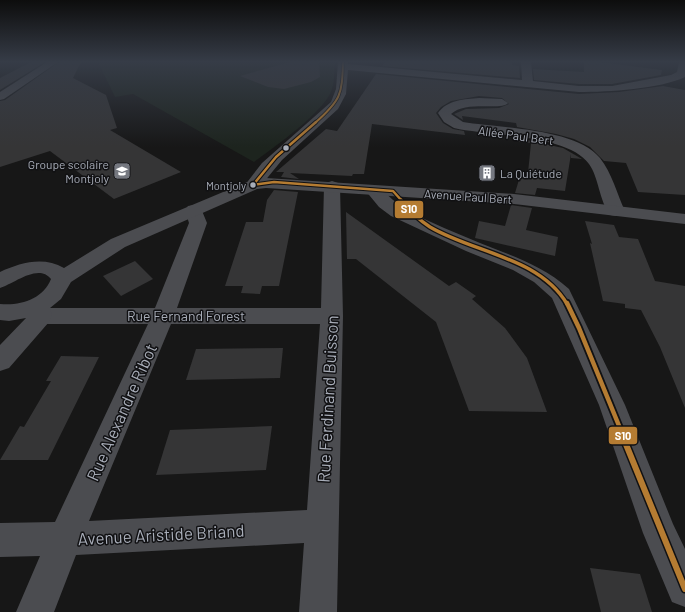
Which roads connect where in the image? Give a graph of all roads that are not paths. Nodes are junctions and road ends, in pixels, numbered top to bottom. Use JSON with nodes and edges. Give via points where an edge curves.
{"nodes":[{"id":1,"x":11,"y":91,"type":"edge"},
{"id":2,"x":341,"y":91,"type":"edge"},
{"id":3,"x":0,"y":98,"type":"edge"},
{"id":4,"x":502,"y":103,"type":"dead end"},
{"id":5,"x":253,"y":185,"type":"junction"},
{"id":6,"x":332,"y":186,"type":"junction"},
{"id":7,"x":373,"y":190,"type":"junction"},
{"id":8,"x":393,"y":191,"type":"junction"},
{"id":9,"x":194,"y":210,"type":"junction"},
{"id":10,"x":616,"y":211,"type":"junction"},
{"id":11,"x":685,"y":219,"type":"edge"},
{"id":12,"x":430,"y":227,"type":"junction"},
{"id":13,"x":118,"y":243,"type":"junction"},
{"id":14,"x":17,"y":270,"type":"edge"},
{"id":15,"x":62,"y":278,"type":"junction"},
{"id":16,"x":0,"y":281,"type":"edge"},
{"id":17,"x":39,"y":310,"type":"junction"},
{"id":18,"x":0,"y":312,"type":"edge"},
{"id":19,"x":163,"y":315,"type":"junction"},
{"id":20,"x":332,"y":316,"type":"junction"},
{"id":21,"x":0,"y":361,"type":"edge"},
{"id":22,"x":322,"y":526,"type":"junction"},
{"id":23,"x":65,"y":539,"type":"junction"},
{"id":24,"x":0,"y":540,"type":"edge"},
{"id":25,"x":685,"y":589,"type":"edge"},
{"id":26,"x":35,"y":612,"type":"edge"},
{"id":27,"x":318,"y":612,"type":"edge"}],
"edges":[{"from":1,"to":3,"type":"street"},
{"from":2,"to":5,"type":"street","via":[[334,106],[314,127],[258,175]]},
{"from":4,"to":10,"type":"street","name":"Allée Paul Bert","via":[[458,104],[444,113],[448,119],[459,125],[541,137],[563,142],[581,150],[595,161]]},
{"from":5,"to":6,"type":"street","name":"Avenue Paul Bert","via":[[274,182]]},
{"from":5,"to":9,"type":"street","name":"Avenue Paul Bert"},
{"from":6,"to":7,"type":"street","name":"Avenue Paul Bert"},
{"from":6,"to":20,"type":"street","name":"Rue Ferdinand Buisson"},
{"from":7,"to":8,"type":"street","name":"Avenue Paul Bert"},
{"from":7,"to":12,"type":"street","via":[[384,204]]},
{"from":8,"to":10,"type":"street","name":"Avenue Paul Bert","via":[[514,199]]},
{"from":8,"to":12,"type":"street"},
{"from":9,"to":13,"type":"street","name":"Avenue Paul Bert"},
{"from":9,"to":19,"type":"street","name":"Rue Alexandre Ribot","via":[[198,223]]},
{"from":10,"to":11,"type":"street","name":"Avenue Paul Bert"},
{"from":12,"to":25,"type":"street","via":[[528,268],[552,284],[561,294],[612,405],[660,533]]},
{"from":13,"to":14,"type":"street","name":"Avenue Paul Bert"},
{"from":13,"to":15,"type":"street","name":"Avenue Paul Bert"},
{"from":14,"to":15,"type":"street","via":[[52,269]]},
{"from":14,"to":16,"type":"street","name":"Avenue Paul Bert"},
{"from":15,"to":17,"type":"street","via":[[60,287]]},
{"from":17,"to":18,"type":"street"},
{"from":17,"to":19,"type":"street","name":"Rue Fernand Forest"},
{"from":17,"to":21,"type":"street"},
{"from":19,"to":20,"type":"street","name":"Rue Fernand Forest"},
{"from":19,"to":23,"type":"street","name":"Rue Alexandre Ribot"},
{"from":20,"to":22,"type":"street","name":"Rue Ferdinand Buisson"},
{"from":22,"to":23,"type":"street","name":"Avenue Aristide Briand"},
{"from":22,"to":27,"type":"street","name":"Rue Ferdinand Buisson"},
{"from":23,"to":24,"type":"street","name":"Avenue Aristide Briand"},
{"from":23,"to":26,"type":"street","name":"Rue Alexandre Ribot"}]}
